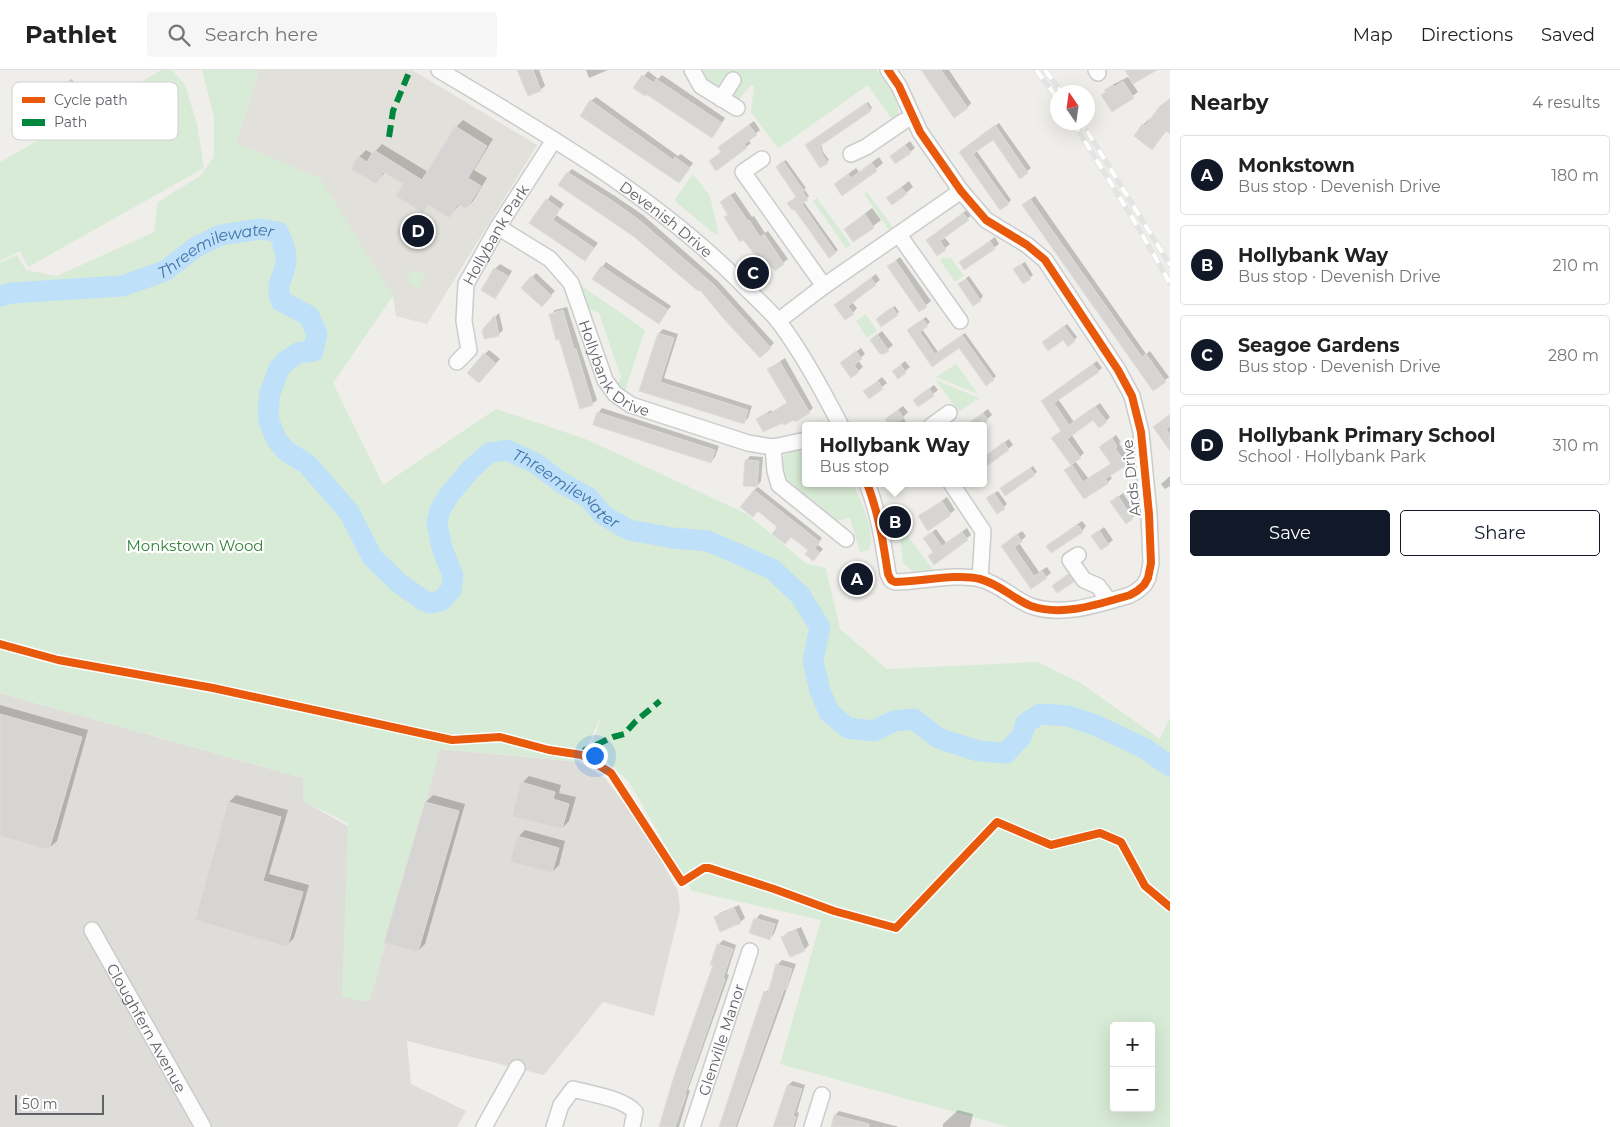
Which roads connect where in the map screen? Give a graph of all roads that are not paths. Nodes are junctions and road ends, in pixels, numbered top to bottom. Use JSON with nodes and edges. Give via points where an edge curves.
{"nodes":[{"id":1,"x":441,"y":70,"type":"edge"},
{"id":2,"x":692,"y":70,"type":"edge"},
{"id":3,"x":888,"y":70,"type":"edge"},
{"id":4,"x":733,"y":80,"type":"dead end"},
{"id":5,"x":721,"y":99,"type":"junction"},
{"id":6,"x":737,"y":108,"type":"dead end"},
{"id":7,"x":913,"y":118,"type":"junction"},
{"id":8,"x":554,"y":140,"type":"junction"},
{"id":9,"x":851,"y":154,"type":"dead end"},
{"id":10,"x":762,"y":159,"type":"dead end"},
{"id":11,"x":961,"y":192,"type":"junction"},
{"id":12,"x":498,"y":228,"type":"junction"},
{"id":13,"x":899,"y":235,"type":"junction"},
{"id":14,"x":824,"y":286,"type":"junction"},
{"id":15,"x":778,"y":321,"type":"junction"},
{"id":16,"x":960,"y":321,"type":"dead end"},
{"id":17,"x":457,"y":362,"type":"dead end"},
{"id":18,"x":949,"y":414,"type":"dead end"},
{"id":19,"x":839,"y":422,"type":"edge"},
{"id":20,"x":937,"y":422,"type":"edge"},
{"id":21,"x":802,"y":441,"type":"edge"},
{"id":22,"x":773,"y":447,"type":"junction"},
{"id":23,"x":869,"y":487,"type":"edge"},
{"id":24,"x":954,"y":487,"type":"edge"},
{"id":25,"x":846,"y":539,"type":"dead end"},
{"id":26,"x":1078,"y":555,"type":"dead end"},
{"id":27,"x":980,"y":579,"type":"junction"},
{"id":28,"x":1109,"y":601,"type":"junction"},
{"id":29,"x":92,"y":930,"type":"dead end"},
{"id":30,"x":750,"y":951,"type":"dead end"},
{"id":31,"x":517,"y":1068,"type":"dead end"},
{"id":32,"x":822,"y":1096,"type":"dead end"},
{"id":33,"x":203,"y":1127,"type":"edge"},
{"id":34,"x":484,"y":1127,"type":"edge"},
{"id":35,"x":554,"y":1127,"type":"edge"},
{"id":36,"x":632,"y":1127,"type":"edge"},
{"id":37,"x":692,"y":1127,"type":"edge"},
{"id":38,"x":812,"y":1127,"type":"edge"}],
"edges":[{"from":1,"to":8,"type":"street","name":"Devenish Drive"},
{"from":2,"to":5,"type":"street","via":[[701,86]]},
{"from":3,"to":7,"type":"street","name":"Ards Drive"},
{"from":4,"to":5,"type":"street"},
{"from":5,"to":6,"type":"street"},
{"from":7,"to":9,"type":"street"},
{"from":7,"to":11,"type":"street","name":"Ards Drive"},
{"from":8,"to":12,"type":"street","name":"Hollybank Park"},
{"from":8,"to":15,"type":"street","name":"Devenish Drive","via":[[652,205],[724,266]]},
{"from":10,"to":14,"type":"street","via":[[743,172]]},
{"from":11,"to":13,"type":"street"},
{"from":11,"to":28,"type":"street","name":"Ards Drive","via":[[986,220],[1045,260],[1132,396],[1140,432],[1151,563],[1148,578],[1137,591]]},
{"from":12,"to":17,"type":"street","name":"Hollybank Park","via":[[466,284],[464,321],[469,350]]},
{"from":12,"to":22,"type":"street","name":"Hollybank Drive","via":[[550,259],[571,282],[605,380],[615,394],[631,405],[748,443]]},
{"from":13,"to":14,"type":"street"},
{"from":13,"to":16,"type":"street"},
{"from":14,"to":15,"type":"street"},
{"from":15,"to":19,"type":"street","name":"Devenish Drive","via":[[810,369]]},
{"from":18,"to":20,"type":"street"},
{"from":21,"to":22,"type":"street","name":"Hollybank Drive"},
{"from":22,"to":25,"type":"street","via":[[775,476],[779,484]]},
{"from":23,"to":27,"type":"street","name":"Ards Drive","via":[[882,529],[891,580]]},
{"from":24,"to":27,"type":"street","via":[[983,531]]},
{"from":26,"to":28,"type":"street","via":[[1070,560],[1084,580],[1098,586]]},
{"from":27,"to":28,"type":"street","name":"Ards Drive","via":[[1031,606],[1071,610]]},
{"from":29,"to":33,"type":"street","name":"Cloughfern Avenue"},
{"from":30,"to":37,"type":"street","name":"Glenville Manor"},
{"from":31,"to":34,"type":"street"},
{"from":32,"to":38,"type":"street"},
{"from":35,"to":36,"type":"street","via":[[561,1105],[573,1089],[631,1107],[635,1112]]}]}
